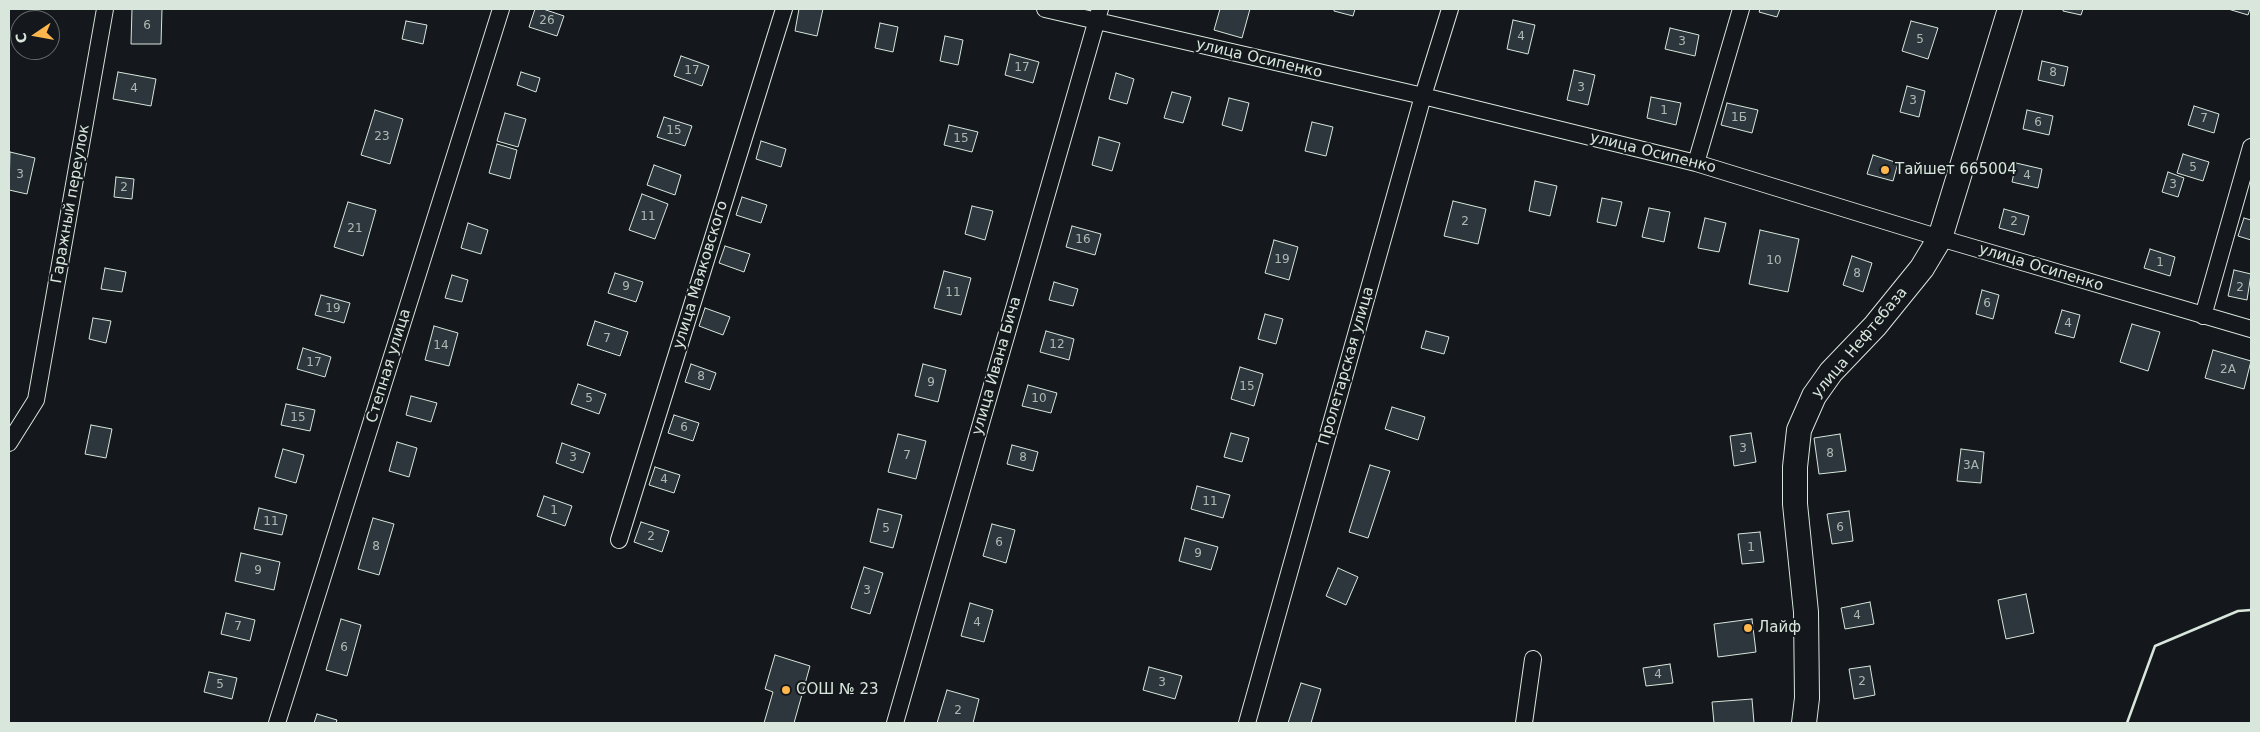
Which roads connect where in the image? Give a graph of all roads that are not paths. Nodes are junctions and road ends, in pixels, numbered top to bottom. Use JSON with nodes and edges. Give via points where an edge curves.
{"nodes":[{"id":1,"x":105,"y":9,"type":"edge"},
{"id":2,"x":501,"y":9,"type":"edge"},
{"id":3,"x":784,"y":9,"type":"edge"},
{"id":4,"x":1046,"y":9,"type":"edge"},
{"id":5,"x":1450,"y":9,"type":"edge"},
{"id":6,"x":1741,"y":9,"type":"edge"},
{"id":7,"x":2010,"y":9,"type":"edge"},
{"id":8,"x":1098,"y":15,"type":"edge"},
{"id":9,"x":1423,"y":96,"type":"junction"},
{"id":10,"x":2251,"y":147,"type":"edge"},
{"id":11,"x":1696,"y":163,"type":"junction"},
{"id":12,"x":1940,"y":238,"type":"junction"},
{"id":13,"x":2203,"y":316,"type":"junction"},
{"id":14,"x":2251,"y":329,"type":"edge"},
{"id":15,"x":9,"y":442,"type":"edge"},
{"id":16,"x":619,"y":540,"type":"dead end"},
{"id":17,"x":1533,"y":659,"type":"dead end"},
{"id":18,"x":277,"y":723,"type":"edge"},
{"id":19,"x":895,"y":723,"type":"edge"},
{"id":20,"x":1247,"y":723,"type":"edge"},
{"id":21,"x":1524,"y":723,"type":"edge"},
{"id":22,"x":1804,"y":723,"type":"edge"}],
"edges":[{"from":1,"to":15,"type":"street","name":"Гаражный переулок","via":[[36,400]]},
{"from":2,"to":18,"type":"street","name":"Степная улица"},
{"from":3,"to":16,"type":"street","name":"улица Маяковского"},
{"from":4,"to":8,"type":"street","name":"улица Осипенко"},
{"from":5,"to":9,"type":"street","name":"Пролетарская улица"},
{"from":6,"to":11,"type":"street"},
{"from":7,"to":12,"type":"main road","name":"улица Нефтебаза"},
{"from":8,"to":9,"type":"street","name":"улица Осипенко"},
{"from":8,"to":19,"type":"street","name":"улица Ивана Бича"},
{"from":9,"to":11,"type":"street","name":"улица Осипенко"},
{"from":9,"to":20,"type":"street","name":"Пролетарская улица"},
{"from":10,"to":13,"type":"street"},
{"from":11,"to":12,"type":"street","name":"улица Осипенко"},
{"from":12,"to":13,"type":"street","name":"улица Осипенко"},
{"from":12,"to":22,"type":"main road","name":"улица Нефтебаза","via":[[1922,268],[1875,326],[1831,372],[1814,396],[1799,430],[1794,467],[1806,612],[1807,698]]},
{"from":13,"to":14,"type":"street","name":"улица Осипенко"},
{"from":17,"to":21,"type":"street"}]}
